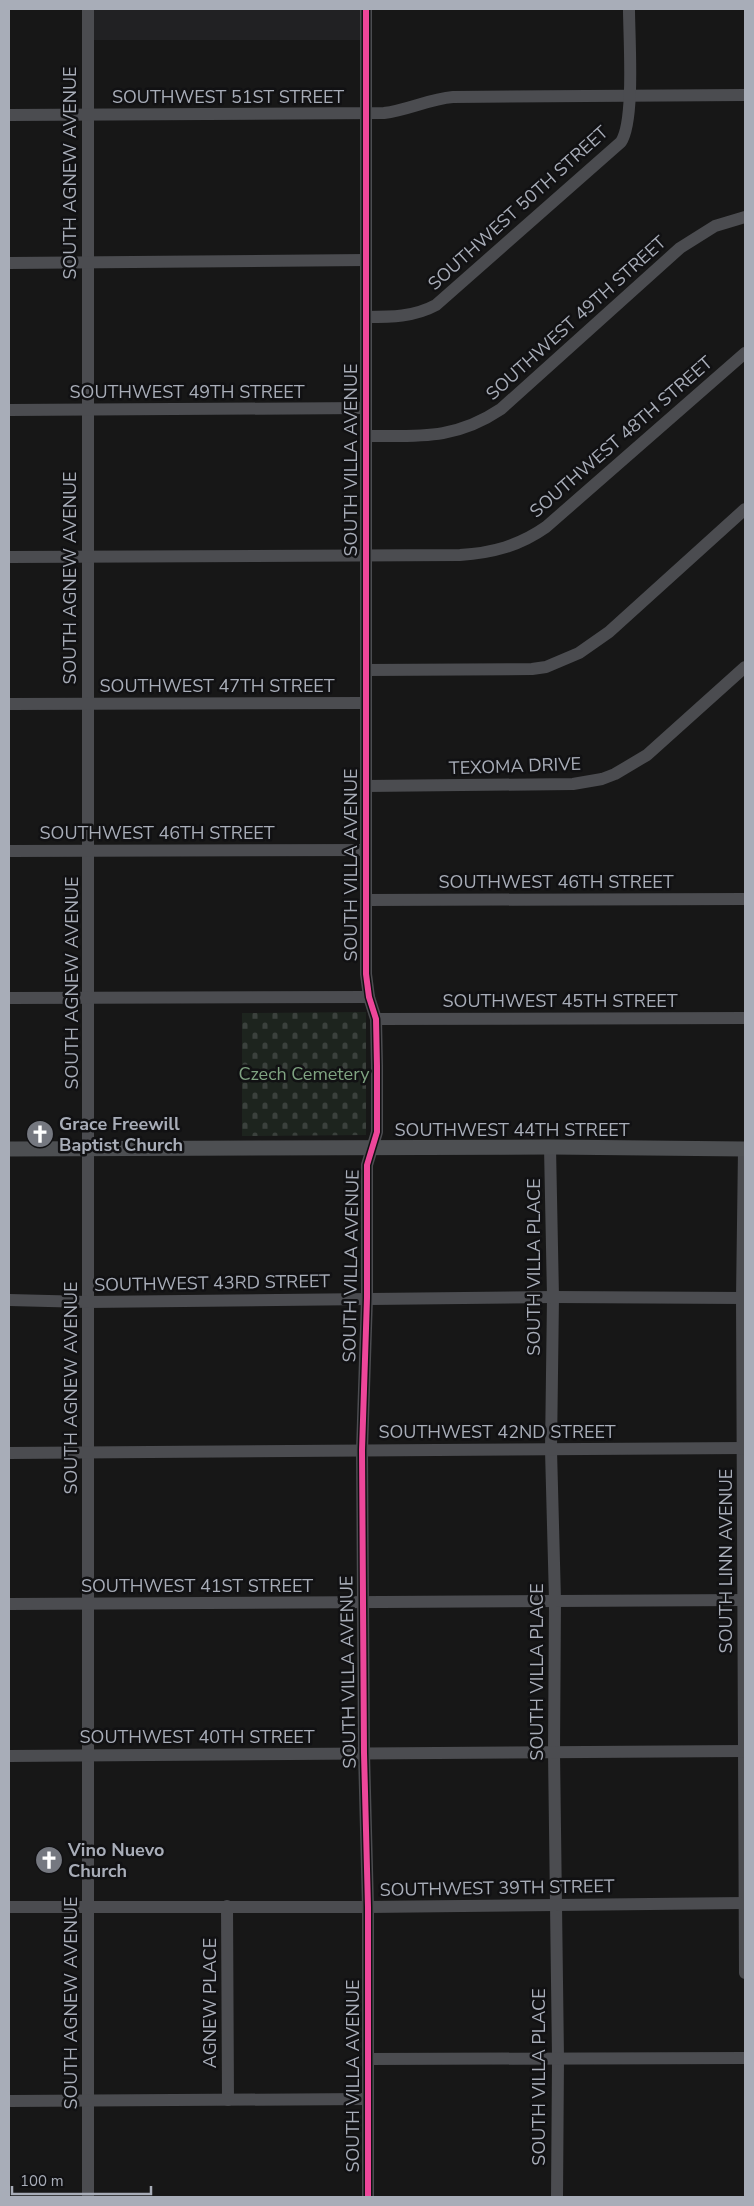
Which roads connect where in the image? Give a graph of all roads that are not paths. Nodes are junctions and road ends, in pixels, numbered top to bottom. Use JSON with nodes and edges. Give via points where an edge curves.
{"nodes":[{"id":1,"x":88,"y":9,"type":"edge"},
{"id":2,"x":366,"y":9,"type":"edge"},
{"id":3,"x":629,"y":9,"type":"edge"},
{"id":4,"x":745,"y":95,"type":"edge"},
{"id":5,"x":629,"y":96,"type":"junction"},
{"id":6,"x":366,"y":114,"type":"junction"},
{"id":7,"x":9,"y":115,"type":"edge"},
{"id":8,"x":88,"y":115,"type":"junction"},
{"id":9,"x":745,"y":217,"type":"edge"},
{"id":10,"x":366,"y":260,"type":"junction"},
{"id":11,"x":9,"y":263,"type":"edge"},
{"id":12,"x":88,"y":263,"type":"junction"},
{"id":13,"x":366,"y":317,"type":"junction"},
{"id":14,"x":745,"y":353,"type":"edge"},
{"id":15,"x":366,"y":408,"type":"junction"},
{"id":16,"x":9,"y":410,"type":"edge"},
{"id":17,"x":88,"y":410,"type":"junction"},
{"id":18,"x":366,"y":436,"type":"junction"},
{"id":19,"x":745,"y":509,"type":"edge"},
{"id":20,"x":366,"y":555,"type":"junction"},
{"id":21,"x":88,"y":556,"type":"junction"},
{"id":22,"x":9,"y":557,"type":"edge"},
{"id":23,"x":745,"y":667,"type":"edge"},
{"id":24,"x":366,"y":670,"type":"junction"},
{"id":25,"x":366,"y":703,"type":"junction"},
{"id":26,"x":9,"y":704,"type":"edge"},
{"id":27,"x":87,"y":704,"type":"junction"},
{"id":28,"x":366,"y":786,"type":"junction"},
{"id":29,"x":366,"y":850,"type":"junction"},
{"id":30,"x":9,"y":851,"type":"edge"},
{"id":31,"x":89,"y":851,"type":"junction"},
{"id":32,"x":745,"y":899,"type":"edge"},
{"id":33,"x":366,"y":900,"type":"junction"},
{"id":34,"x":369,"y":997,"type":"junction"},
{"id":35,"x":9,"y":998,"type":"edge"},
{"id":36,"x":89,"y":998,"type":"junction"},
{"id":37,"x":745,"y":1018,"type":"edge"},
{"id":38,"x":376,"y":1019,"type":"junction"},
{"id":39,"x":550,"y":1147,"type":"junction"},
{"id":40,"x":89,"y":1148,"type":"junction"},
{"id":41,"x":9,"y":1149,"type":"edge"},
{"id":42,"x":372,"y":1149,"type":"junction"},
{"id":43,"x":745,"y":1149,"type":"edge"},
{"id":44,"x":553,"y":1297,"type":"junction"},
{"id":45,"x":367,"y":1298,"type":"junction"},
{"id":46,"x":744,"y":1298,"type":"edge"},
{"id":47,"x":9,"y":1300,"type":"edge"},
{"id":48,"x":88,"y":1302,"type":"junction"},
{"id":49,"x":744,"y":1448,"type":"edge"},
{"id":50,"x":362,"y":1450,"type":"junction"},
{"id":51,"x":551,"y":1450,"type":"junction"},
{"id":52,"x":9,"y":1453,"type":"edge"},
{"id":53,"x":88,"y":1453,"type":"junction"},
{"id":54,"x":555,"y":1600,"type":"junction"},
{"id":55,"x":744,"y":1600,"type":"edge"},
{"id":56,"x":363,"y":1602,"type":"junction"},
{"id":57,"x":9,"y":1604,"type":"edge"},
{"id":58,"x":88,"y":1605,"type":"junction"},
{"id":59,"x":745,"y":1750,"type":"edge"},
{"id":60,"x":554,"y":1752,"type":"junction"},
{"id":61,"x":364,"y":1753,"type":"junction"},
{"id":62,"x":9,"y":1756,"type":"edge"},
{"id":63,"x":88,"y":1756,"type":"junction"},
{"id":64,"x":744,"y":1903,"type":"edge"},
{"id":65,"x":556,"y":1905,"type":"junction"},
{"id":66,"x":227,"y":1906,"type":"junction"},
{"id":67,"x":9,"y":1907,"type":"edge"},
{"id":68,"x":368,"y":1907,"type":"junction"},
{"id":69,"x":89,"y":1908,"type":"junction"},
{"id":70,"x":745,"y":1973,"type":"edge"},
{"id":71,"x":558,"y":2058,"type":"junction"},
{"id":72,"x":745,"y":2058,"type":"edge"},
{"id":73,"x":368,"y":2059,"type":"junction"},
{"id":74,"x":368,"y":2099,"type":"junction"},
{"id":75,"x":228,"y":2100,"type":"junction"},
{"id":76,"x":9,"y":2101,"type":"edge"},
{"id":77,"x":89,"y":2101,"type":"junction"},
{"id":78,"x":88,"y":2197,"type":"edge"},
{"id":79,"x":368,"y":2197,"type":"edge"},
{"id":80,"x":557,"y":2197,"type":"edge"}],
"edges":[{"from":1,"to":8,"type":"street","name":"SOUTH AGNEW AVENUE"},
{"from":2,"to":6,"type":"street","name":"SOUTH VILLA AVENUE"},
{"from":3,"to":5,"type":"street"},
{"from":4,"to":5,"type":"street","name":"SOUTHWEST 51ST STREET"},
{"from":5,"to":6,"type":"street","name":"SOUTHWEST 51ST STREET","via":[[453,97],[396,112]]},
{"from":5,"to":13,"type":"street","name":"SOUTHWEST 50TH STREET","via":[[626,130],[620,142],[445,299],[416,314]]},
{"from":6,"to":8,"type":"street","name":"SOUTHWEST 51ST STREET"},
{"from":6,"to":10,"type":"street","name":"SOUTH VILLA AVENUE"},
{"from":7,"to":8,"type":"street","name":"SOUTHWEST 51ST STREET"},
{"from":8,"to":12,"type":"street","name":"SOUTH AGNEW AVENUE"},
{"from":9,"to":18,"type":"street","name":"SOUTHWEST 49TH STREET","via":[[715,226],[680,248],[486,419],[438,435]]},
{"from":10,"to":12,"type":"street"},
{"from":10,"to":13,"type":"street","name":"SOUTH VILLA AVENUE"},
{"from":11,"to":12,"type":"street"},
{"from":12,"to":17,"type":"street","name":"SOUTH AGNEW AVENUE"},
{"from":13,"to":15,"type":"street","name":"SOUTH VILLA AVENUE"},
{"from":14,"to":20,"type":"street","name":"SOUTHWEST 48TH STREET","via":[[534,536],[508,547],[476,554]]},
{"from":15,"to":17,"type":"street","name":"SOUTHWEST 49TH STREET"},
{"from":15,"to":18,"type":"street","name":"SOUTH VILLA AVENUE"},
{"from":16,"to":17,"type":"street","name":"SOUTHWEST 49TH STREET"},
{"from":17,"to":21,"type":"street","name":"SOUTH AGNEW AVENUE"},
{"from":18,"to":20,"type":"street","name":"SOUTH VILLA AVENUE"},
{"from":19,"to":24,"type":"street","via":[[609,632],[562,661],[546,667],[516,670]]},
{"from":20,"to":21,"type":"street","name":"SOUTHWEST 48TH STREET"},
{"from":20,"to":24,"type":"street","name":"SOUTH VILLA AVENUE"},
{"from":21,"to":22,"type":"street","name":"SOUTHWEST 48TH STREET"},
{"from":21,"to":27,"type":"street","name":"SOUTH AGNEW AVENUE"},
{"from":23,"to":28,"type":"street","name":"TEXOMA DRIVE","via":[[647,755],[602,779],[558,785]]},
{"from":24,"to":25,"type":"street","name":"SOUTH VILLA AVENUE"},
{"from":25,"to":27,"type":"street","name":"SOUTHWEST 47TH STREET"},
{"from":25,"to":28,"type":"street","name":"SOUTH VILLA AVENUE"},
{"from":26,"to":27,"type":"street","name":"SOUTHWEST 47TH STREET"},
{"from":27,"to":31,"type":"street","name":"SOUTH AGNEW AVENUE"},
{"from":28,"to":29,"type":"street","name":"SOUTH VILLA AVENUE"},
{"from":29,"to":31,"type":"street","name":"SOUTHWEST 46TH STREET"},
{"from":29,"to":33,"type":"street","name":"SOUTH VILLA AVENUE"},
{"from":30,"to":31,"type":"street","name":"SOUTHWEST 46TH STREET"},
{"from":31,"to":36,"type":"street","name":"SOUTH AGNEW AVENUE"},
{"from":32,"to":33,"type":"street","name":"SOUTHWEST 46TH STREET"},
{"from":33,"to":34,"type":"street","name":"SOUTH VILLA AVENUE"},
{"from":34,"to":36,"type":"street"},
{"from":34,"to":38,"type":"street","name":"SOUTH VILLA AVENUE"},
{"from":35,"to":36,"type":"street"},
{"from":36,"to":40,"type":"street","name":"SOUTH AGNEW AVENUE"},
{"from":37,"to":38,"type":"street","name":"SOUTHWEST 45TH STREET"},
{"from":38,"to":42,"type":"street","name":"SOUTH VILLA AVENUE","via":[[377,1132]]},
{"from":39,"to":42,"type":"main road","name":"SOUTHWEST 44TH STREET"},
{"from":39,"to":43,"type":"main road","name":"SOUTHWEST 44TH STREET"},
{"from":39,"to":44,"type":"street","name":"SOUTH VILLA PLACE"},
{"from":40,"to":41,"type":"main road","name":"SOUTHWEST 44TH STREET"},
{"from":40,"to":42,"type":"main road","name":"SOUTHWEST 44TH STREET"},
{"from":40,"to":48,"type":"street","name":"SOUTH AGNEW AVENUE"},
{"from":42,"to":45,"type":"street","name":"SOUTH VILLA AVENUE","via":[[367,1165]]},
{"from":43,"to":46,"type":"street","name":"SOUTH LINN AVENUE"},
{"from":44,"to":45,"type":"street","name":"SOUTHWEST 43RD STREET"},
{"from":44,"to":46,"type":"street","name":"SOUTHWEST 43RD STREET"},
{"from":44,"to":51,"type":"street","name":"SOUTH VILLA PLACE"},
{"from":45,"to":48,"type":"street","name":"SOUTHWEST 43RD STREET"},
{"from":45,"to":50,"type":"street","name":"SOUTH VILLA AVENUE"},
{"from":46,"to":49,"type":"street","name":"SOUTH LINN AVENUE"},
{"from":47,"to":48,"type":"street","name":"SOUTHWEST 43RD STREET"},
{"from":48,"to":53,"type":"street","name":"SOUTH AGNEW AVENUE"},
{"from":49,"to":51,"type":"street","name":"SOUTHWEST 42ND STREET"},
{"from":49,"to":55,"type":"street","name":"SOUTH LINN AVENUE"},
{"from":50,"to":51,"type":"street","name":"SOUTHWEST 42ND STREET"},
{"from":50,"to":53,"type":"street","name":"SOUTHWEST 42ND STREET"},
{"from":50,"to":56,"type":"street","name":"SOUTH VILLA AVENUE"},
{"from":51,"to":54,"type":"street","name":"SOUTH VILLA PLACE"},
{"from":52,"to":53,"type":"street","name":"SOUTHWEST 42ND STREET"},
{"from":53,"to":58,"type":"street","name":"SOUTH AGNEW AVENUE"},
{"from":54,"to":55,"type":"street","name":"SOUTHWEST 41ST STREET"},
{"from":54,"to":56,"type":"street","name":"SOUTHWEST 41ST STREET"},
{"from":54,"to":60,"type":"street","name":"SOUTH VILLA PLACE"},
{"from":55,"to":59,"type":"street","name":"SOUTH LINN AVENUE"},
{"from":56,"to":58,"type":"street","name":"SOUTHWEST 41ST STREET"},
{"from":56,"to":61,"type":"street","name":"SOUTH VILLA AVENUE"},
{"from":57,"to":58,"type":"street","name":"SOUTHWEST 41ST STREET"},
{"from":58,"to":63,"type":"street","name":"SOUTH AGNEW AVENUE"},
{"from":59,"to":60,"type":"street","name":"SOUTHWEST 40TH STREET"},
{"from":59,"to":64,"type":"street","name":"SOUTH LINN AVENUE"},
{"from":60,"to":61,"type":"street","name":"SOUTHWEST 40TH STREET"},
{"from":60,"to":65,"type":"street","name":"SOUTH VILLA PLACE"},
{"from":61,"to":63,"type":"street","name":"SOUTHWEST 40TH STREET"},
{"from":61,"to":68,"type":"street","name":"SOUTH VILLA AVENUE"},
{"from":62,"to":63,"type":"street","name":"SOUTHWEST 40TH STREET"},
{"from":63,"to":69,"type":"street","name":"SOUTH AGNEW AVENUE"},
{"from":64,"to":65,"type":"street","name":"SOUTHWEST 39TH STREET"},
{"from":64,"to":70,"type":"street","name":"SOUTH LINN AVENUE"},
{"from":65,"to":68,"type":"street","name":"SOUTHWEST 39TH STREET"},
{"from":65,"to":71,"type":"street","name":"SOUTH VILLA PLACE"},
{"from":66,"to":68,"type":"street","name":"SOUTHWEST 39TH STREET"},
{"from":66,"to":69,"type":"street","name":"SOUTHWEST 39TH STREET"},
{"from":66,"to":75,"type":"street","name":"AGNEW PLACE"},
{"from":67,"to":69,"type":"street","name":"SOUTHWEST 39TH STREET"},
{"from":68,"to":73,"type":"street","name":"SOUTH VILLA AVENUE"},
{"from":69,"to":77,"type":"street","name":"SOUTH AGNEW AVENUE"},
{"from":71,"to":72,"type":"street"},
{"from":71,"to":73,"type":"street"},
{"from":71,"to":80,"type":"street","name":"SOUTH VILLA PLACE"},
{"from":73,"to":74,"type":"street","name":"SOUTH VILLA AVENUE"},
{"from":74,"to":75,"type":"street"},
{"from":74,"to":79,"type":"street","name":"SOUTH VILLA AVENUE"},
{"from":75,"to":77,"type":"street"},
{"from":76,"to":77,"type":"street"},
{"from":77,"to":78,"type":"street","name":"SOUTH AGNEW AVENUE"}]}
